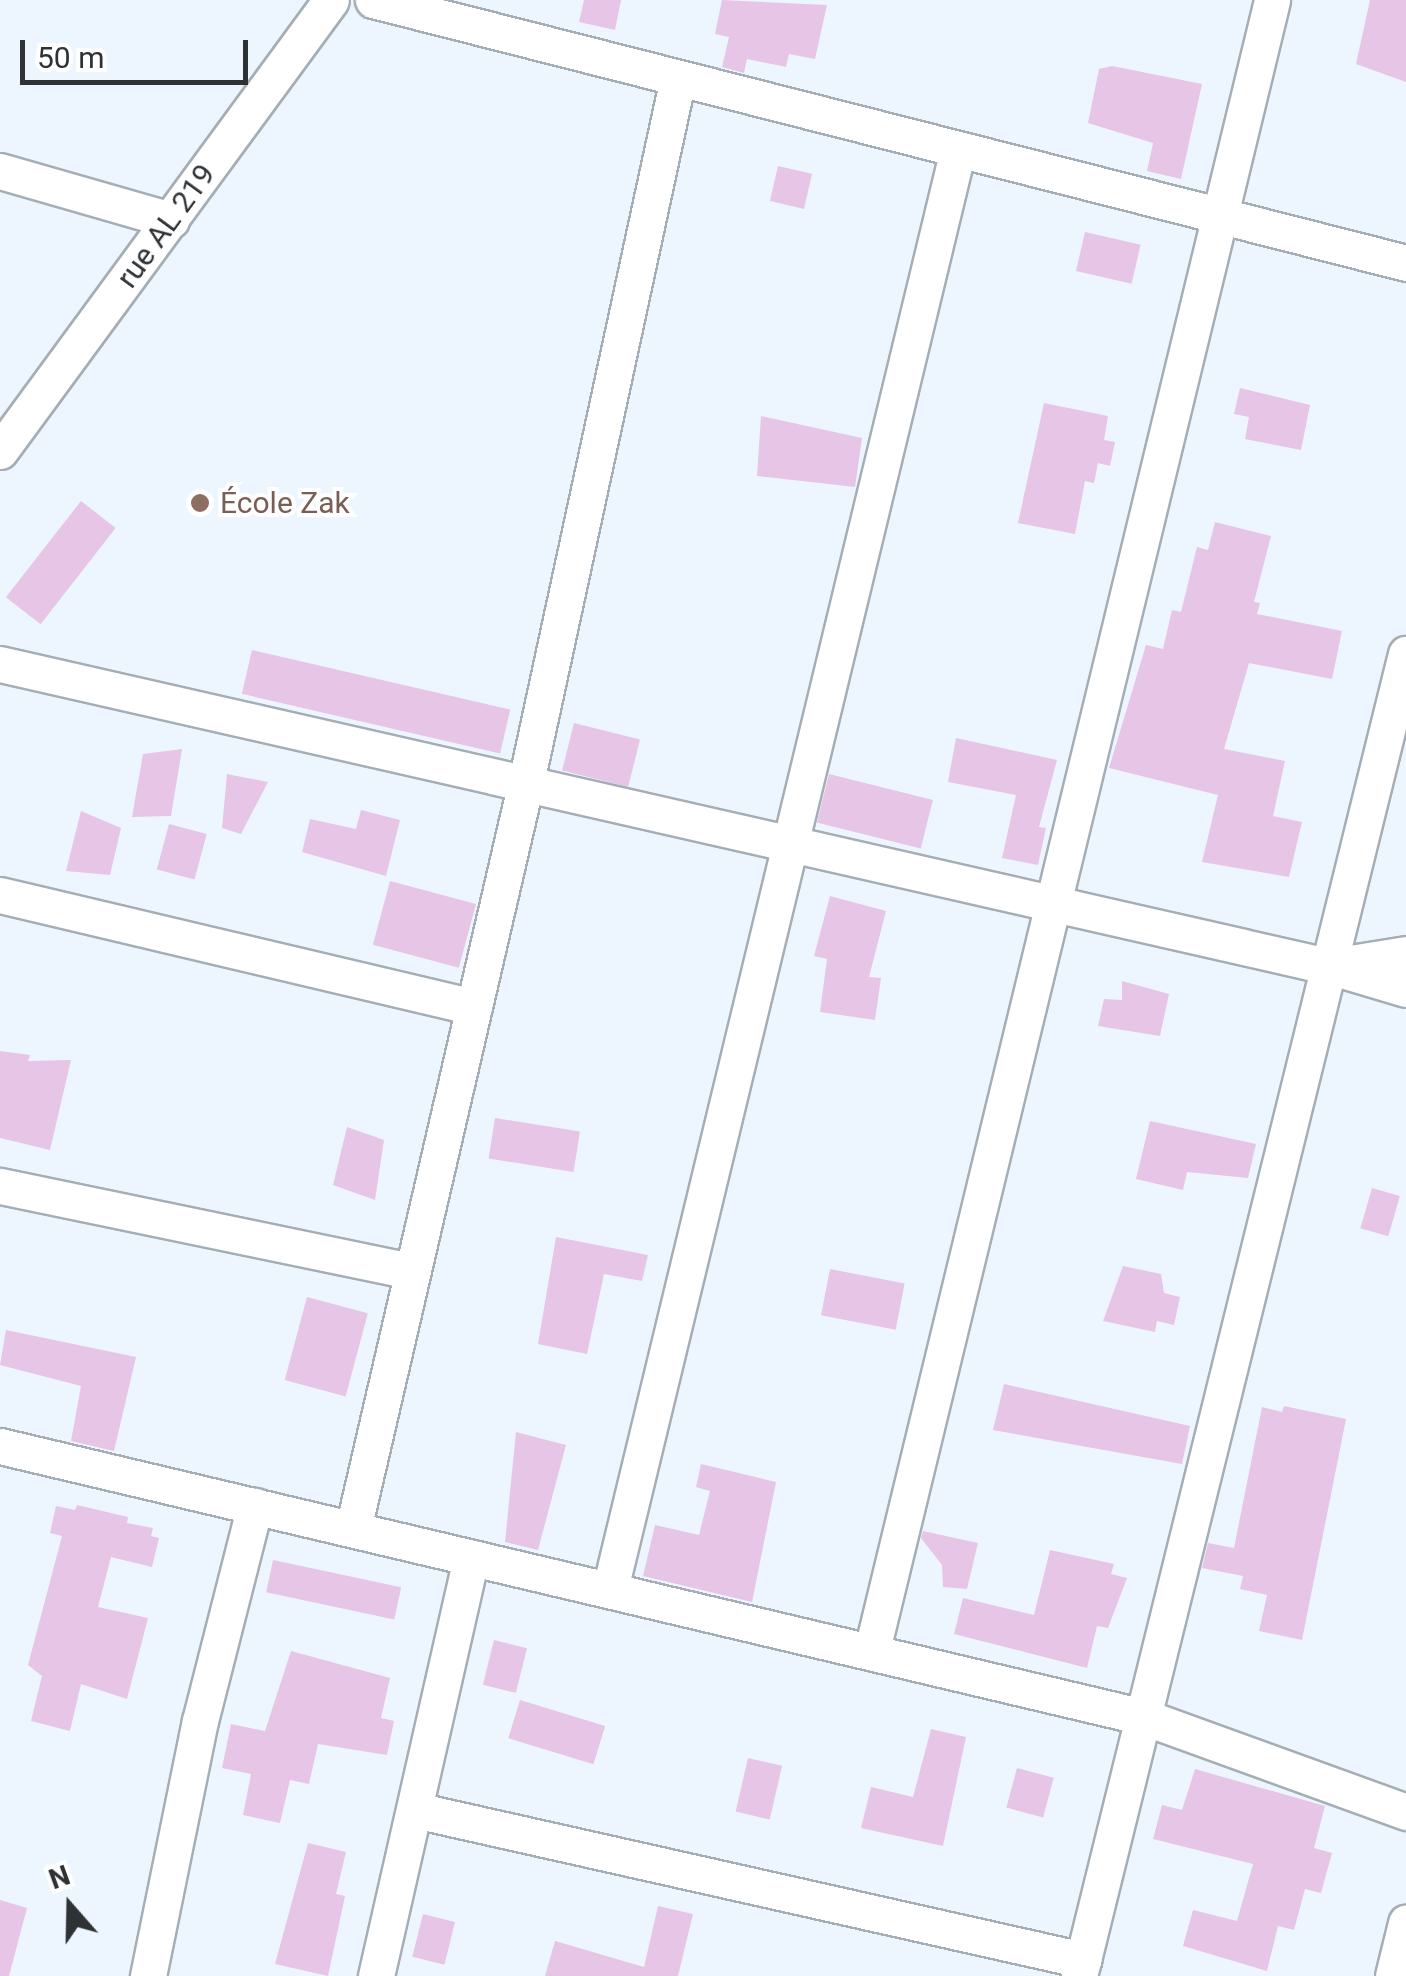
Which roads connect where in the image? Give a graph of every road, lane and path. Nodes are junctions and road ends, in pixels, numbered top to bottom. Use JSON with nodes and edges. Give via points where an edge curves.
{"nodes":[{"id":1,"x":331,"y":0,"type":"edge"},
{"id":2,"x":373,"y":0,"type":"edge"},
{"id":3,"x":1272,"y":0,"type":"edge"},
{"id":4,"x":678,"y":78,"type":"junction"},
{"id":5,"x":958,"y":150,"type":"junction"},
{"id":6,"x":0,"y":171,"type":"edge"},
{"id":7,"x":1219,"y":216,"type":"junction"},
{"id":8,"x":171,"y":220,"type":"junction"},
{"id":9,"x":1406,"y":264,"type":"edge"},
{"id":10,"x":0,"y":451,"type":"edge"},
{"id":11,"x":1406,"y":654,"type":"edge"},
{"id":12,"x":0,"y":664,"type":"edge"},
{"id":13,"x":526,"y":782,"type":"junction"},
{"id":14,"x":791,"y":843,"type":"junction"},
{"id":15,"x":0,"y":894,"type":"edge"},
{"id":16,"x":1053,"y":902,"type":"junction"},
{"id":17,"x":1406,"y":954,"type":"edge"},
{"id":18,"x":1332,"y":966,"type":"junction"},
{"id":19,"x":1406,"y":989,"type":"edge"},
{"id":20,"x":474,"y":1007,"type":"junction"},
{"id":21,"x":0,"y":1186,"type":"edge"},
{"id":22,"x":412,"y":1271,"type":"junction"},
{"id":23,"x":2,"y":1455,"type":"edge"},
{"id":24,"x":255,"y":1506,"type":"junction"},
{"id":25,"x":353,"y":1529,"type":"junction"},
{"id":26,"x":471,"y":1558,"type":"junction"},
{"id":27,"x":610,"y":1589,"type":"junction"},
{"id":28,"x":872,"y":1650,"type":"junction"},
{"id":29,"x":1144,"y":1716,"type":"junction"},
{"id":30,"x":415,"y":1810,"type":"junction"},
{"id":31,"x":1406,"y":1812,"type":"edge"},
{"id":32,"x":1406,"y":1923,"type":"edge"},
{"id":33,"x":1081,"y":1968,"type":"edge"},
{"id":34,"x":148,"y":1976,"type":"edge"},
{"id":35,"x":376,"y":1976,"type":"edge"},
{"id":36,"x":1394,"y":1976,"type":"edge"}],
"edges":[{"from":1,"to":8,"type":"street","name":"rue AL 219"},
{"from":2,"to":4,"type":"street"},
{"from":3,"to":7,"type":"street"},
{"from":4,"to":5,"type":"street"},
{"from":4,"to":13,"type":"street"},
{"from":5,"to":7,"type":"street"},
{"from":5,"to":14,"type":"street"},
{"from":6,"to":8,"type":"street"},
{"from":7,"to":9,"type":"street"},
{"from":7,"to":16,"type":"street"},
{"from":8,"to":10,"type":"street","name":"rue AL 219"},
{"from":11,"to":18,"type":"street"},
{"from":12,"to":13,"type":"street"},
{"from":13,"to":14,"type":"street"},
{"from":13,"to":20,"type":"street"},
{"from":14,"to":16,"type":"street"},
{"from":14,"to":27,"type":"street"},
{"from":15,"to":20,"type":"street"},
{"from":16,"to":18,"type":"street"},
{"from":16,"to":28,"type":"street"},
{"from":17,"to":18,"type":"street"},
{"from":18,"to":19,"type":"street"},
{"from":18,"to":29,"type":"street"},
{"from":20,"to":22,"type":"street"},
{"from":21,"to":22,"type":"street"},
{"from":22,"to":25,"type":"street"},
{"from":23,"to":24,"type":"street"},
{"from":24,"to":25,"type":"street"},
{"from":24,"to":34,"type":"street","via":[[200,1721]]},
{"from":25,"to":26,"type":"street"},
{"from":26,"to":27,"type":"street"},
{"from":26,"to":30,"type":"street"},
{"from":27,"to":28,"type":"street"},
{"from":28,"to":29,"type":"street"},
{"from":29,"to":31,"type":"street"},
{"from":29,"to":33,"type":"street"},
{"from":30,"to":33,"type":"street"},
{"from":30,"to":35,"type":"street"},
{"from":32,"to":36,"type":"street"}]}
